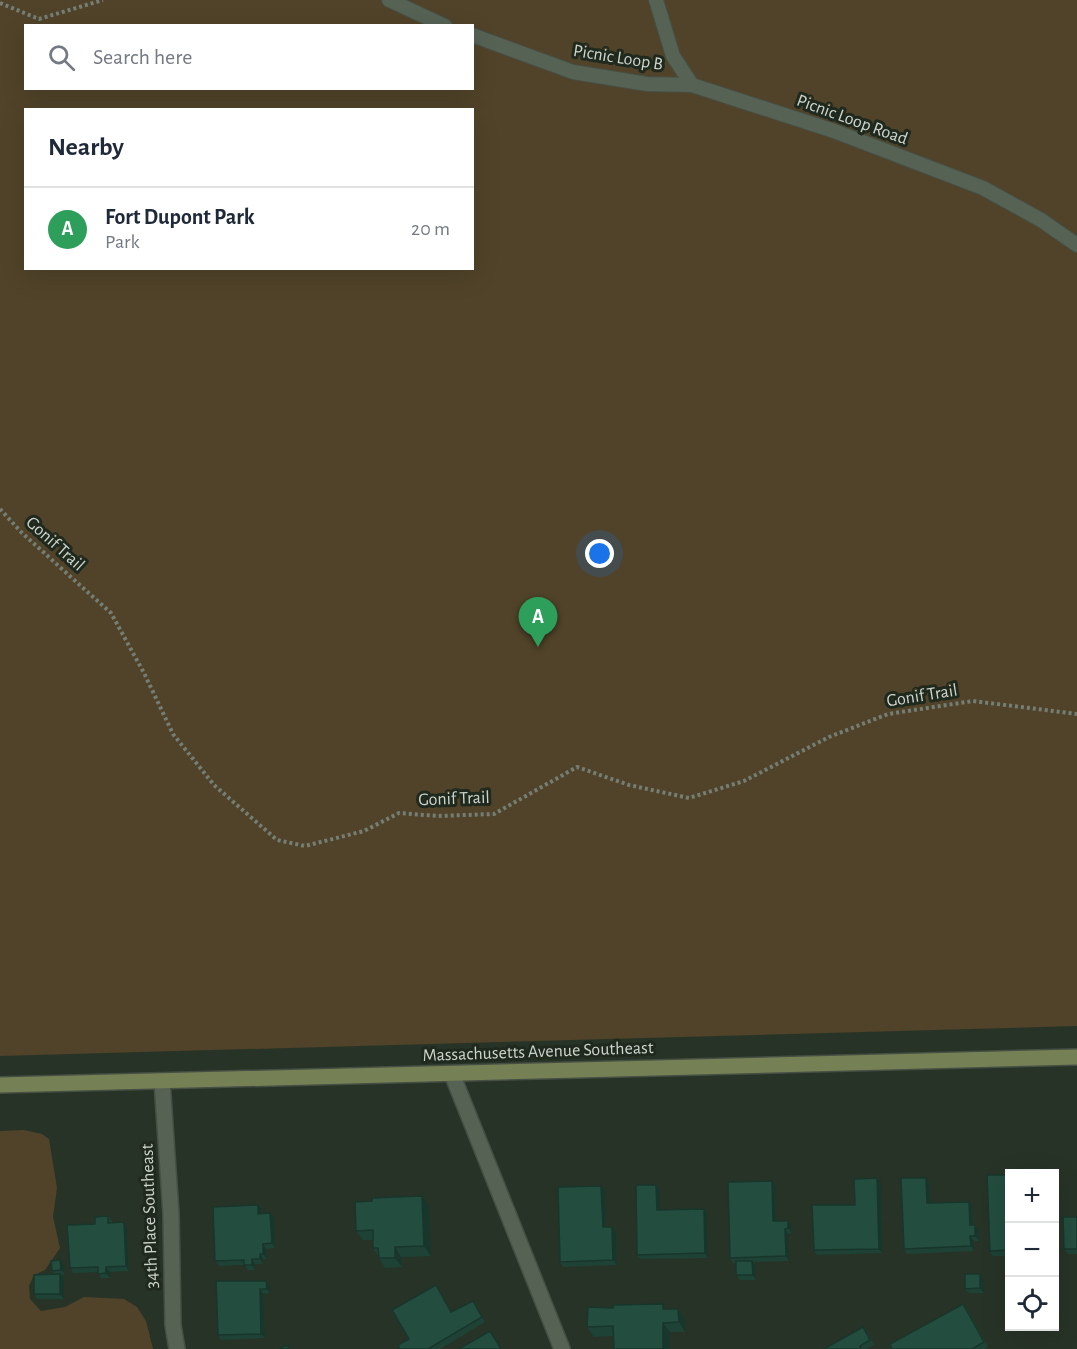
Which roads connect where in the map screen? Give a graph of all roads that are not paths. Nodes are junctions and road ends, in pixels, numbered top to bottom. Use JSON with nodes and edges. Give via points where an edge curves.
{"nodes":[{"id":1,"x":389,"y":0,"type":"edge"},
{"id":2,"x":656,"y":0,"type":"edge"},
{"id":3,"x":441,"y":24,"type":"edge"},
{"id":4,"x":474,"y":36,"type":"edge"},
{"id":5,"x":692,"y":85,"type":"junction"},
{"id":6,"x":1077,"y":245,"type":"edge"},
{"id":7,"x":1077,"y":1057,"type":"edge"},
{"id":8,"x":452,"y":1074,"type":"junction"},
{"id":9,"x":162,"y":1081,"type":"junction"},
{"id":10,"x":0,"y":1085,"type":"edge"},
{"id":11,"x":177,"y":1349,"type":"edge"},
{"id":12,"x":562,"y":1349,"type":"edge"}],
"edges":[{"from":1,"to":3,"type":"lane"},
{"from":2,"to":5,"type":"lane","via":[[673,56]]},
{"from":4,"to":5,"type":"lane","name":"Picnic Loop B","via":[[573,72],[647,84]]},
{"from":5,"to":6,"type":"lane","name":"Picnic Loop Road","via":[[834,131],[983,188]]},
{"from":7,"to":8,"type":"street","name":"Massachusetts Avenue Southeast"},
{"from":8,"to":9,"type":"street","name":"Massachusetts Avenue Southeast"},
{"from":8,"to":12,"type":"street"},
{"from":9,"to":10,"type":"street","name":"Massachusetts Avenue Southeast"},
{"from":9,"to":11,"type":"street","name":"34th Place Southeast"}]}
